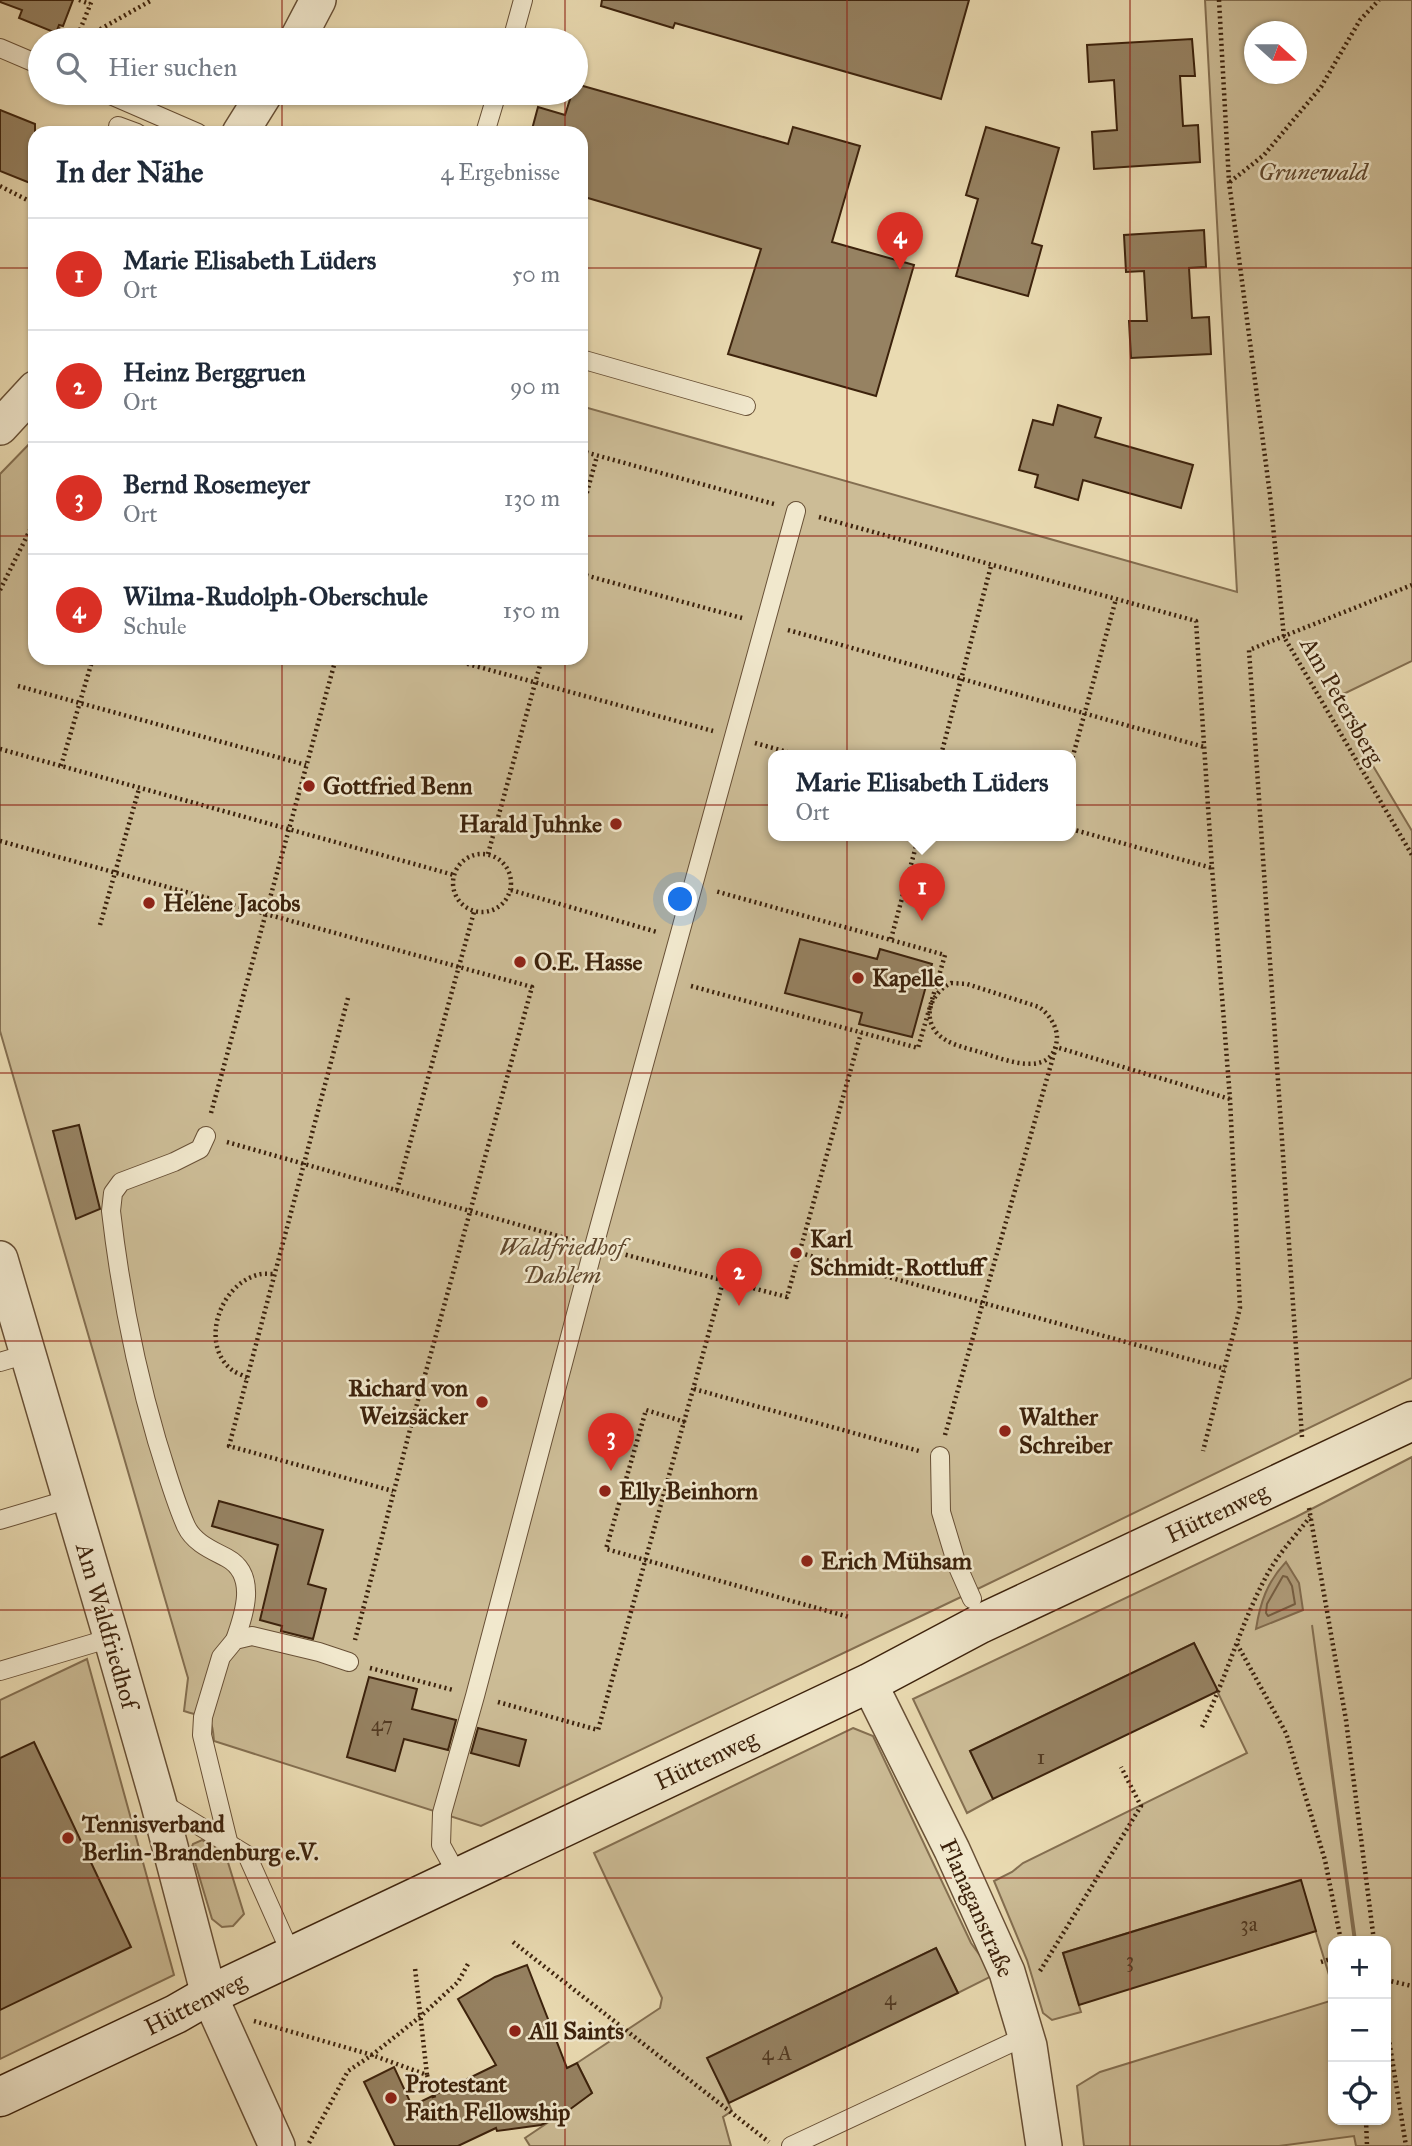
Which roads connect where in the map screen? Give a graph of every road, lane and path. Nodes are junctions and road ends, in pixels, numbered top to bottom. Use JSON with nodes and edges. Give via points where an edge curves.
{"nodes":[{"id":1,"x":79,"y":0,"type":"edge"},
{"id":2,"x":152,"y":0,"type":"edge"},
{"id":3,"x":318,"y":0,"type":"edge"},
{"id":4,"x":523,"y":0,"type":"edge"},
{"id":5,"x":1219,"y":0,"type":"edge"},
{"id":6,"x":1379,"y":0,"type":"edge"},
{"id":7,"x":91,"y":2,"type":"edge"},
{"id":8,"x":82,"y":28,"type":"edge"},
{"id":9,"x":99,"y":28,"type":"edge"},
{"id":10,"x":304,"y":28,"type":"edge"},
{"id":11,"x":515,"y":28,"type":"edge"},
{"id":12,"x":0,"y":48,"type":"edge"},
{"id":13,"x":28,"y":60,"type":"edge"},
{"id":14,"x":134,"y":105,"type":"edge"},
{"id":15,"x":258,"y":105,"type":"edge"},
{"id":16,"x":493,"y":105,"type":"edge"},
{"id":17,"x":182,"y":126,"type":"edge"},
{"id":18,"x":244,"y":126,"type":"edge"},
{"id":19,"x":487,"y":126,"type":"edge"},
{"id":20,"x":1229,"y":182,"type":"junction"},
{"id":21,"x":0,"y":186,"type":"edge"},
{"id":22,"x":28,"y":200,"type":"edge"},
{"id":23,"x":588,"y":361,"type":"edge"},
{"id":24,"x":28,"y":397,"type":"edge"},
{"id":25,"x":747,"y":407,"type":"dead end"},
{"id":26,"x":0,"y":427,"type":"edge"},
{"id":27,"x":588,"y":454,"type":"edge"},
{"id":28,"x":597,"y":456,"type":"junction"},
{"id":29,"x":588,"y":489,"type":"edge"},
{"id":30,"x":796,"y":510,"type":"junction"},
{"id":31,"x":28,"y":534,"type":"edge"},
{"id":32,"x":991,"y":566,"type":"junction"},
{"id":33,"x":588,"y":576,"type":"edge"},
{"id":34,"x":1412,"y":585,"type":"edge"},
{"id":35,"x":0,"y":590,"type":"edge"},
{"id":36,"x":1116,"y":599,"type":"junction"},
{"id":37,"x":765,"y":624,"type":"junction"},
{"id":38,"x":1284,"y":637,"type":"junction"},
{"id":39,"x":91,"y":665,"type":"edge"},
{"id":40,"x":334,"y":665,"type":"edge"},
{"id":41,"x":472,"y":665,"type":"edge"},
{"id":42,"x":539,"y":665,"type":"edge"},
{"id":43,"x":962,"y":678,"type":"junction"},
{"id":44,"x":535,"y":682,"type":"junction"},
{"id":45,"x":18,"y":686,"type":"dead end"},
{"id":46,"x":80,"y":703,"type":"junction"},
{"id":47,"x":1085,"y":713,"type":"junction"},
{"id":48,"x":734,"y":737,"type":"junction"},
{"id":49,"x":1204,"y":747,"type":"junction"},
{"id":50,"x":0,"y":750,"type":"edge"},
{"id":51,"x":780,"y":750,"type":"edge"},
{"id":52,"x":942,"y":750,"type":"edge"},
{"id":53,"x":1075,"y":750,"type":"edge"},
{"id":54,"x":306,"y":765,"type":"junction"},
{"id":55,"x":61,"y":766,"type":"junction"},
{"id":56,"x":139,"y":789,"type":"junction"},
{"id":57,"x":288,"y":830,"type":"junction"},
{"id":58,"x":1076,"y":830,"type":"edge"},
{"id":59,"x":0,"y":841,"type":"edge"},
{"id":60,"x":917,"y":841,"type":"edge"},
{"id":61,"x":488,"y":854,"type":"junction"},
{"id":62,"x":1412,"y":855,"type":"edge"},
{"id":63,"x":1212,"y":868,"type":"junction"},
{"id":64,"x":115,"y":872,"type":"junction"},
{"id":65,"x":454,"y":875,"type":"junction"},
{"id":66,"x":694,"y":886,"type":"junction"},
{"id":67,"x":511,"y":890,"type":"junction"},
{"id":68,"x":474,"y":912,"type":"junction"},
{"id":69,"x":265,"y":913,"type":"junction"},
{"id":70,"x":100,"y":925,"type":"dead end"},
{"id":71,"x":678,"y":937,"type":"junction"},
{"id":72,"x":891,"y":939,"type":"junction"},
{"id":73,"x":459,"y":966,"type":"junction"},
{"id":74,"x":667,"y":979,"type":"junction"},
{"id":75,"x":348,"y":998,"type":"dead end"},
{"id":76,"x":931,"y":1003,"type":"junction"},
{"id":77,"x":861,"y":1032,"type":"junction"},
{"id":78,"x":1056,"y":1047,"type":"junction"},
{"id":79,"x":1230,"y":1099,"type":"junction"},
{"id":80,"x":206,"y":1136,"type":"junction"},
{"id":81,"x":302,"y":1163,"type":"junction"},
{"id":82,"x":397,"y":1190,"type":"junction"},
{"id":83,"x":470,"y":1211,"type":"junction"},
{"id":84,"x":554,"y":1235,"type":"dead end"},
{"id":85,"x":800,"y":1253,"type":"junction"},
{"id":86,"x":0,"y":1259,"type":"edge"},
{"id":87,"x":641,"y":1259,"type":"dead end"},
{"id":88,"x":274,"y":1274,"type":"junction"},
{"id":89,"x":723,"y":1282,"type":"junction"},
{"id":90,"x":982,"y":1303,"type":"junction"},
{"id":91,"x":13,"y":1358,"type":"edge"},
{"id":92,"x":1225,"y":1368,"type":"junction"},
{"id":93,"x":247,"y":1378,"type":"junction"},
{"id":94,"x":694,"y":1389,"type":"junction"},
{"id":95,"x":1412,"y":1420,"type":"edge"},
{"id":96,"x":685,"y":1422,"type":"junction"},
{"id":97,"x":1203,"y":1451,"type":"dead end"},
{"id":98,"x":1303,"y":1455,"type":"junction"},
{"id":99,"x":940,"y":1457,"type":"junction"},
{"id":100,"x":393,"y":1491,"type":"junction"},
{"id":101,"x":70,"y":1499,"type":"junction"},
{"id":102,"x":1311,"y":1516,"type":"junction"},
{"id":103,"x":0,"y":1520,"type":"edge"},
{"id":104,"x":377,"y":1557,"type":"dead end"},
{"id":105,"x":647,"y":1560,"type":"junction"},
{"id":106,"x":972,"y":1599,"type":"dead end"},
{"id":107,"x":849,"y":1617,"type":"dead end"},
{"id":108,"x":630,"y":1620,"type":"dead end"},
{"id":109,"x":111,"y":1638,"type":"junction"},
{"id":110,"x":235,"y":1640,"type":"junction"},
{"id":111,"x":1237,"y":1644,"type":"junction"},
{"id":112,"x":349,"y":1662,"type":"dead end"},
{"id":113,"x":0,"y":1671,"type":"edge"},
{"id":114,"x":869,"y":1683,"type":"junction"},
{"id":115,"x":1202,"y":1727,"type":"dead end"},
{"id":116,"x":1121,"y":1767,"type":"dead end"},
{"id":117,"x":158,"y":1801,"type":"junction"},
{"id":118,"x":228,"y":1841,"type":"junction"},
{"id":119,"x":458,"y":1876,"type":"junction"},
{"id":120,"x":1340,"y":1936,"type":"edge"},
{"id":121,"x":1373,"y":1936,"type":"edge"},
{"id":122,"x":513,"y":1942,"type":"dead end"},
{"id":123,"x":292,"y":1956,"type":"junction"},
{"id":124,"x":1328,"y":1960,"type":"edge"},
{"id":125,"x":1321,"y":1962,"type":"dead end"},
{"id":126,"x":468,"y":1964,"type":"dead end"},
{"id":127,"x":415,"y":1968,"type":"dead end"},
{"id":128,"x":1038,"y":1975,"type":"dead end"},
{"id":129,"x":1391,"y":1981,"type":"edge"},
{"id":130,"x":1412,"y":1986,"type":"edge"},
{"id":131,"x":209,"y":1995,"type":"junction"},
{"id":132,"x":421,"y":2016,"type":"junction"},
{"id":133,"x":245,"y":2018,"type":"dead end"},
{"id":134,"x":1026,"y":2036,"type":"junction"},
{"id":135,"x":1391,"y":2052,"type":"edge"},
{"id":136,"x":372,"y":2055,"type":"junction"},
{"id":137,"x":427,"y":2075,"type":"junction"},
{"id":138,"x":0,"y":2097,"type":"edge"},
{"id":139,"x":435,"y":2101,"type":"dead end"},
{"id":140,"x":1366,"y":2125,"type":"edge"},
{"id":141,"x":277,"y":2146,"type":"edge"},
{"id":142,"x":307,"y":2146,"type":"edge"},
{"id":143,"x":773,"y":2146,"type":"edge"},
{"id":144,"x":791,"y":2146,"type":"edge"},
{"id":145,"x":1044,"y":2146,"type":"edge"},
{"id":146,"x":1367,"y":2146,"type":"edge"},
{"id":147,"x":1406,"y":2146,"type":"edge"}],
"edges":[{"from":1,"to":7,"type":"path"},
{"from":2,"to":9,"type":"path"},
{"from":3,"to":10,"type":"street"},
{"from":4,"to":11,"type":"lane"},
{"from":5,"to":20,"type":"path"},
{"from":6,"to":20,"type":"path","via":[[1360,20],[1313,97],[1264,155]]},
{"from":7,"to":8,"type":"path"},
{"from":12,"to":13,"type":"lane"},
{"from":14,"to":17,"type":"lane"},
{"from":15,"to":18,"type":"street"},
{"from":16,"to":19,"type":"lane"},
{"from":20,"to":38,"type":"path"},
{"from":21,"to":22,"type":"path"},
{"from":23,"to":25,"type":"lane"},
{"from":24,"to":26,"type":"street"},
{"from":27,"to":28,"type":"path"},
{"from":28,"to":29,"type":"path"},
{"from":28,"to":30,"type":"path"},
{"from":30,"to":32,"type":"path"},
{"from":30,"to":37,"type":"lane"},
{"from":31,"to":35,"type":"path"},
{"from":32,"to":36,"type":"path"},
{"from":32,"to":43,"type":"path"},
{"from":33,"to":37,"type":"path"},
{"from":34,"to":38,"type":"path"},
{"from":36,"to":47,"type":"path"},
{"from":36,"to":49,"type":"path","via":[[1196,621]]},
{"from":37,"to":43,"type":"path"},
{"from":37,"to":48,"type":"lane"},
{"from":38,"to":62,"type":"path","name":"Am Petersberg"},
{"from":38,"to":98,"type":"path","via":[[1249,650]]},
{"from":39,"to":46,"type":"path"},
{"from":40,"to":54,"type":"path"},
{"from":41,"to":44,"type":"path"},
{"from":42,"to":44,"type":"path"},
{"from":43,"to":47,"type":"path"},
{"from":43,"to":52,"type":"path"},
{"from":44,"to":48,"type":"path"},
{"from":44,"to":61,"type":"path"},
{"from":45,"to":46,"type":"path"},
{"from":46,"to":54,"type":"path"},
{"from":46,"to":55,"type":"path"},
{"from":47,"to":49,"type":"path"},
{"from":47,"to":53,"type":"path"},
{"from":48,"to":51,"type":"path"},
{"from":48,"to":66,"type":"lane"},
{"from":49,"to":63,"type":"path"},
{"from":50,"to":55,"type":"path"},
{"from":54,"to":57,"type":"path"},
{"from":55,"to":56,"type":"path"},
{"from":56,"to":57,"type":"path"},
{"from":56,"to":64,"type":"path"},
{"from":57,"to":65,"type":"path"},
{"from":57,"to":69,"type":"path"},
{"from":58,"to":63,"type":"path"},
{"from":59,"to":64,"type":"path"},
{"from":60,"to":72,"type":"path"},
{"from":61,"to":65,"type":"path","via":[[467,858]]},
{"from":61,"to":67,"type":"path","via":[[509,871]]},
{"from":63,"to":79,"type":"path"},
{"from":64,"to":69,"type":"path"},
{"from":64,"to":70,"type":"path"},
{"from":65,"to":68,"type":"path","via":[[459,901]]},
{"from":66,"to":71,"type":"lane"},
{"from":66,"to":72,"type":"path"},
{"from":67,"to":68,"type":"path","via":[[493,911]]},
{"from":67,"to":71,"type":"path"},
{"from":68,"to":73,"type":"path"},
{"from":69,"to":73,"type":"path"},
{"from":69,"to":80,"type":"path"},
{"from":71,"to":74,"type":"lane"},
{"from":72,"to":76,"type":"path","via":[[945,955]]},
{"from":73,"to":82,"type":"path"},
{"from":73,"to":83,"type":"path","via":[[532,986]]},
{"from":74,"to":77,"type":"path"},
{"from":74,"to":119,"type":"lane","via":[[442,1813],[441,1845]]},
{"from":75,"to":81,"type":"path"},
{"from":76,"to":77,"type":"path","via":[[918,1048]]},
{"from":76,"to":78,"type":"path","via":[[930,1019],[936,1032],[957,1045],[1029,1065],[1049,1057]]},
{"from":76,"to":78,"type":"path","via":[[939,989],[951,983],[1039,1007],[1053,1023]]},
{"from":77,"to":85,"type":"path"},
{"from":78,"to":79,"type":"path"},
{"from":78,"to":90,"type":"path"},
{"from":79,"to":92,"type":"path","via":[[1240,1308]]},
{"from":80,"to":81,"type":"path"},
{"from":80,"to":110,"type":"lane","via":[[200,1149],[121,1182],[113,1193],[111,1211],[143,1394],[167,1474],[188,1529],[242,1572],[247,1592]]},
{"from":81,"to":82,"type":"path"},
{"from":81,"to":88,"type":"path"},
{"from":82,"to":83,"type":"path"},
{"from":83,"to":84,"type":"path"},
{"from":83,"to":100,"type":"path"},
{"from":85,"to":89,"type":"path","via":[[786,1297]]},
{"from":85,"to":90,"type":"path"},
{"from":86,"to":91,"type":"street","name":"Am Waldfriedhof"},
{"from":87,"to":89,"type":"path"},
{"from":88,"to":93,"type":"path"},
{"from":88,"to":93,"type":"path","via":[[258,1274],[235,1287],[218,1318],[218,1347],[224,1361]]},
{"from":89,"to":94,"type":"path"},
{"from":90,"to":92,"type":"path"},
{"from":90,"to":99,"type":"path"},
{"from":91,"to":101,"type":"street","name":"Am Waldfriedhof"},
{"from":92,"to":97,"type":"path"},
{"from":93,"to":100,"type":"path","via":[[229,1446]]},
{"from":94,"to":96,"type":"path"},
{"from":94,"to":99,"type":"path"},
{"from":95,"to":98,"type":"main road","name":"Hüttenweg"},
{"from":96,"to":105,"type":"path"},
{"from":96,"to":105,"type":"path","via":[[646,1410],[606,1549]]},
{"from":98,"to":102,"type":"path"},
{"from":98,"to":114,"type":"main road","name":"Hüttenweg"},
{"from":99,"to":106,"type":"lane","via":[[941,1512]]},
{"from":100,"to":104,"type":"path"},
{"from":101,"to":103,"type":"lane"},
{"from":101,"to":109,"type":"street","name":"Am Waldfriedhof"},
{"from":102,"to":111,"type":"path","via":[[1269,1570]]},
{"from":102,"to":121,"type":"path","via":[[1346,1720]]},
{"from":105,"to":107,"type":"path"},
{"from":105,"to":108,"type":"path"},
{"from":109,"to":113,"type":"lane"},
{"from":109,"to":117,"type":"street","name":"Am Waldfriedhof"},
{"from":110,"to":112,"type":"lane","via":[[252,1636]]},
{"from":110,"to":118,"type":"lane","via":[[221,1657],[202,1735]]},
{"from":111,"to":115,"type":"path"},
{"from":111,"to":120,"type":"path","via":[[1286,1732],[1325,1860]]},
{"from":114,"to":119,"type":"main road","name":"Hüttenweg"},
{"from":114,"to":134,"type":"street","name":"Flanaganstraße","via":[[1002,1960]]},
{"from":116,"to":128,"type":"path","via":[[1141,1805]]},
{"from":117,"to":118,"type":"lane"},
{"from":117,"to":131,"type":"street","name":"Am Waldfriedhof"},
{"from":118,"to":123,"type":"lane","via":[[247,1854]]},
{"from":119,"to":123,"type":"main road","name":"Hüttenweg"},
{"from":122,"to":143,"type":"path"},
{"from":123,"to":131,"type":"main road","name":"Hüttenweg"},
{"from":124,"to":125,"type":"path"},
{"from":126,"to":132,"type":"path","via":[[458,1982]]},
{"from":127,"to":132,"type":"path"},
{"from":129,"to":130,"type":"path"},
{"from":131,"to":138,"type":"main road","name":"Hüttenweg"},
{"from":131,"to":141,"type":"street","name":"Am Waldfriedhof"},
{"from":132,"to":136,"type":"path"},
{"from":132,"to":137,"type":"path"},
{"from":133,"to":136,"type":"path"},
{"from":134,"to":144,"type":"lane"},
{"from":134,"to":145,"type":"street","name":"Flanaganstraße"},
{"from":135,"to":147,"type":"path"},
{"from":136,"to":137,"type":"path"},
{"from":136,"to":142,"type":"path","via":[[348,2071]]},
{"from":137,"to":139,"type":"path"},
{"from":140,"to":146,"type":"path"}]}
